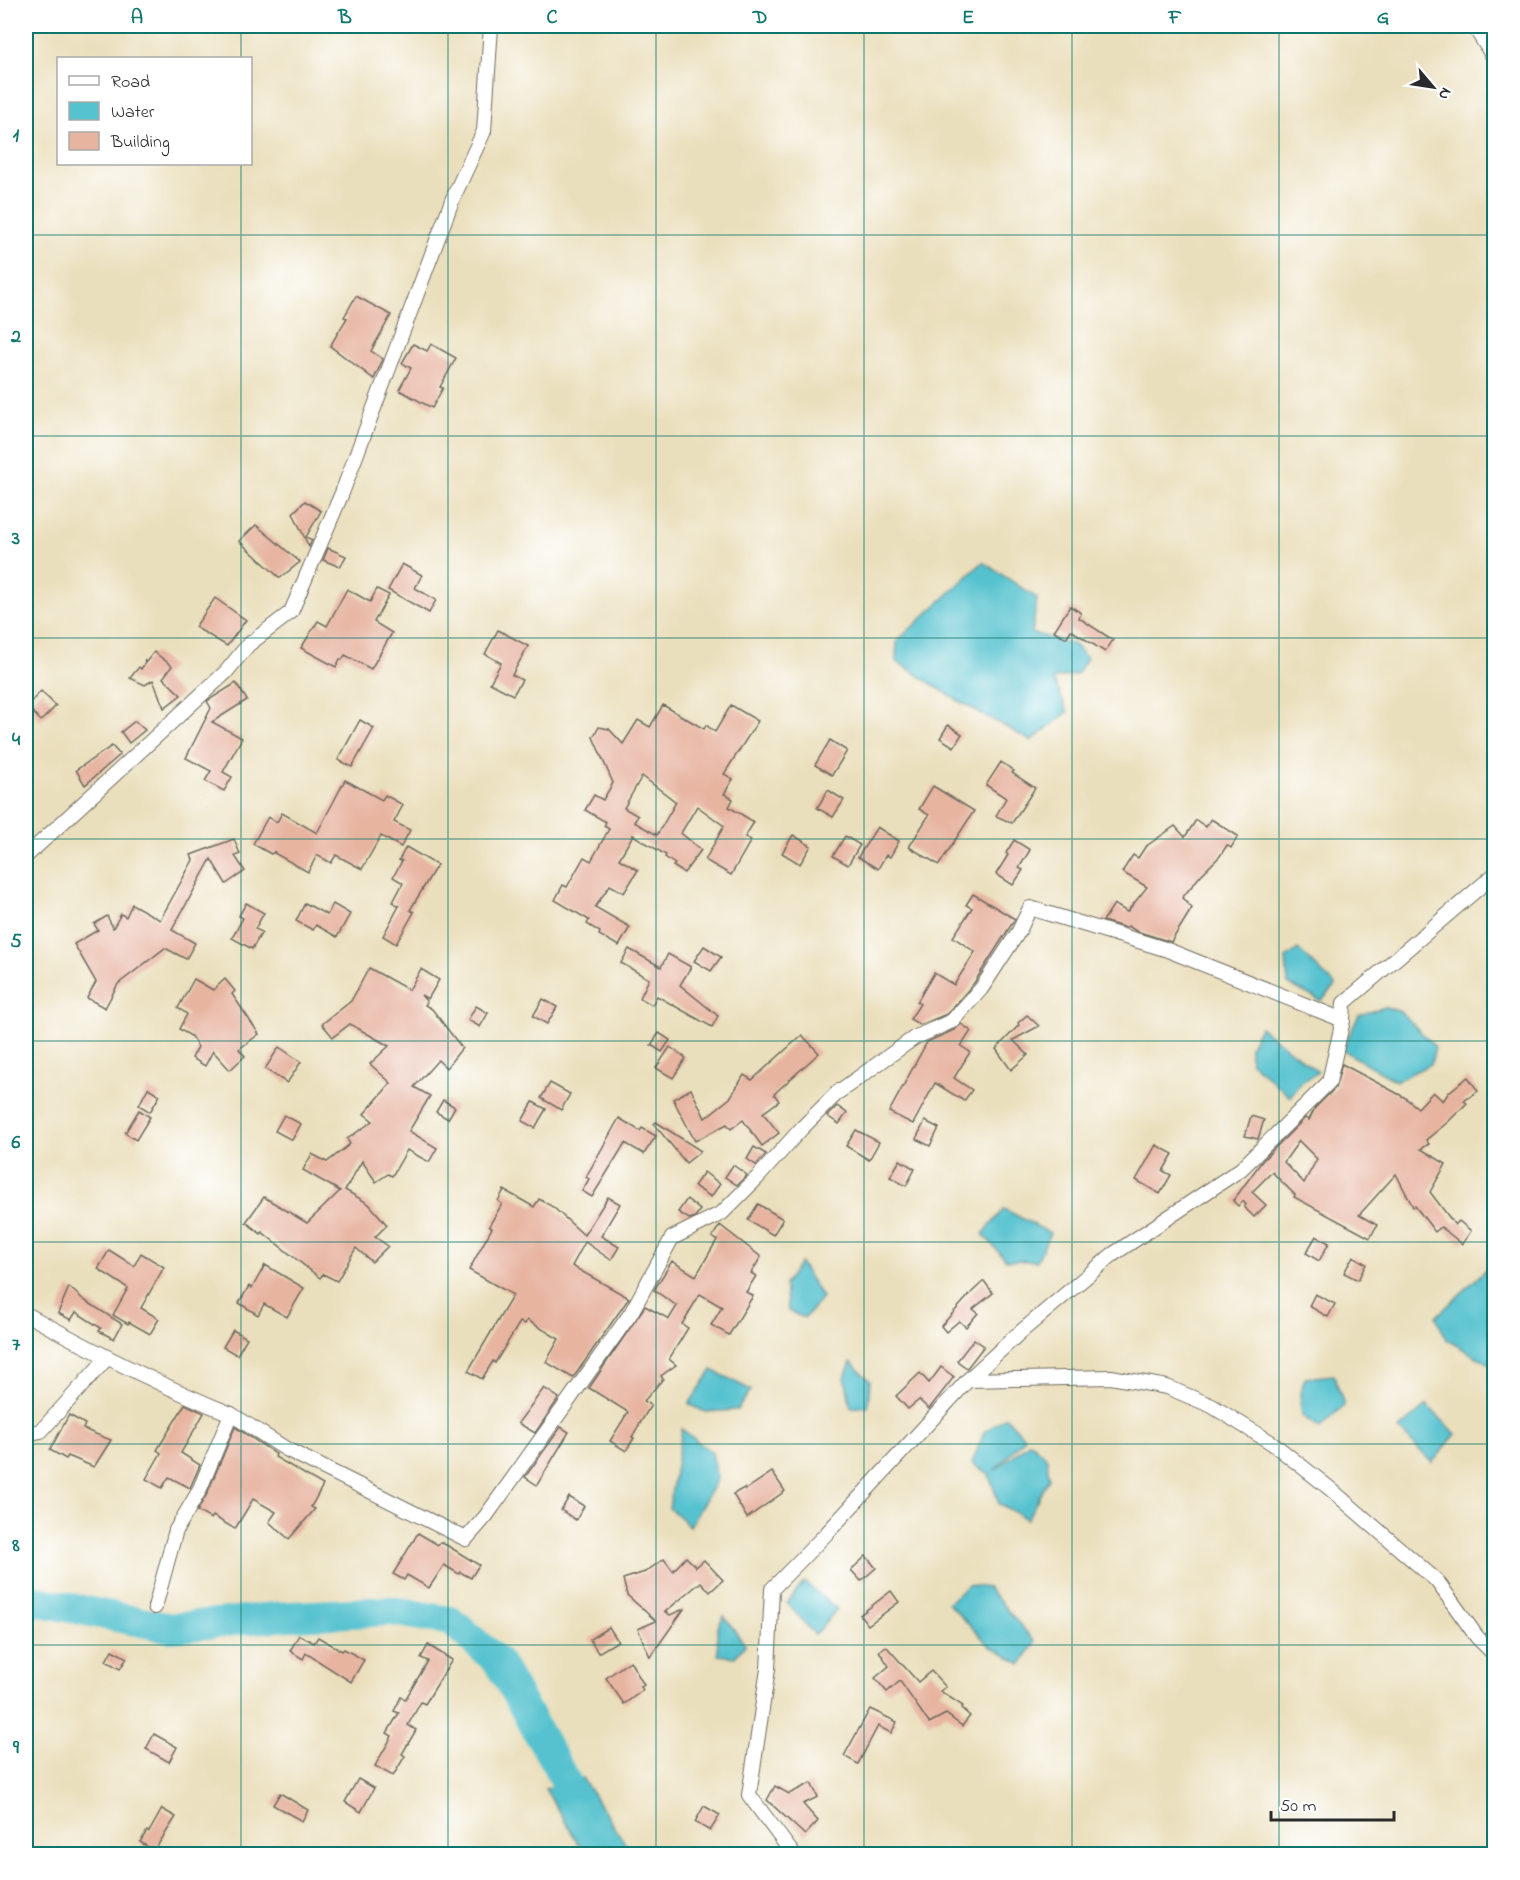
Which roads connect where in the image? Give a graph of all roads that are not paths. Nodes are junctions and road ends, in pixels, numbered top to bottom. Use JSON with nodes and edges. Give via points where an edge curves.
{"nodes":[{"id":1,"x":491,"y":26,"type":"edge"},
{"id":2,"x":1474,"y":26,"type":"edge"},
{"id":3,"x":1494,"y":57,"type":"edge"},
{"id":4,"x":26,"y":856,"type":"edge"},
{"id":5,"x":1494,"y":875,"type":"edge"},
{"id":6,"x":1343,"y":1020,"type":"junction"},
{"id":7,"x":26,"y":1314,"type":"edge"},
{"id":8,"x":107,"y":1358,"type":"junction"},
{"id":9,"x":968,"y":1380,"type":"junction"},
{"id":10,"x":231,"y":1414,"type":"junction"},
{"id":11,"x":26,"y":1434,"type":"edge"},
{"id":12,"x":155,"y":1607,"type":"dead end"},
{"id":13,"x":1494,"y":1654,"type":"edge"},
{"id":14,"x":793,"y":1854,"type":"edge"}],
"edges":[{"from":1,"to":4,"type":"street","via":[[484,131],[453,198],[342,493],[291,612],[248,645],[226,672]]},
{"from":2,"to":3,"type":"street"},
{"from":5,"to":6,"type":"street","via":[[1344,1003]]},
{"from":6,"to":9,"type":"street","via":[[1329,1082],[1241,1169],[1112,1255]]},
{"from":6,"to":10,"type":"street","via":[[1165,950],[1030,908],[981,989],[952,1021],[915,1038],[837,1094],[722,1213],[672,1238],[632,1313],[466,1539],[286,1449]]},
{"from":7,"to":8,"type":"street"},
{"from":8,"to":10,"type":"street"},
{"from":8,"to":11,"type":"street","via":[[41,1431]]},
{"from":9,"to":13,"type":"street","via":[[1111,1377],[1167,1387],[1212,1406],[1291,1457],[1437,1581]]},
{"from":9,"to":14,"type":"street","via":[[772,1589],[768,1669],[749,1795]]},
{"from":10,"to":12,"type":"street","via":[[199,1491],[176,1530]]}]}
